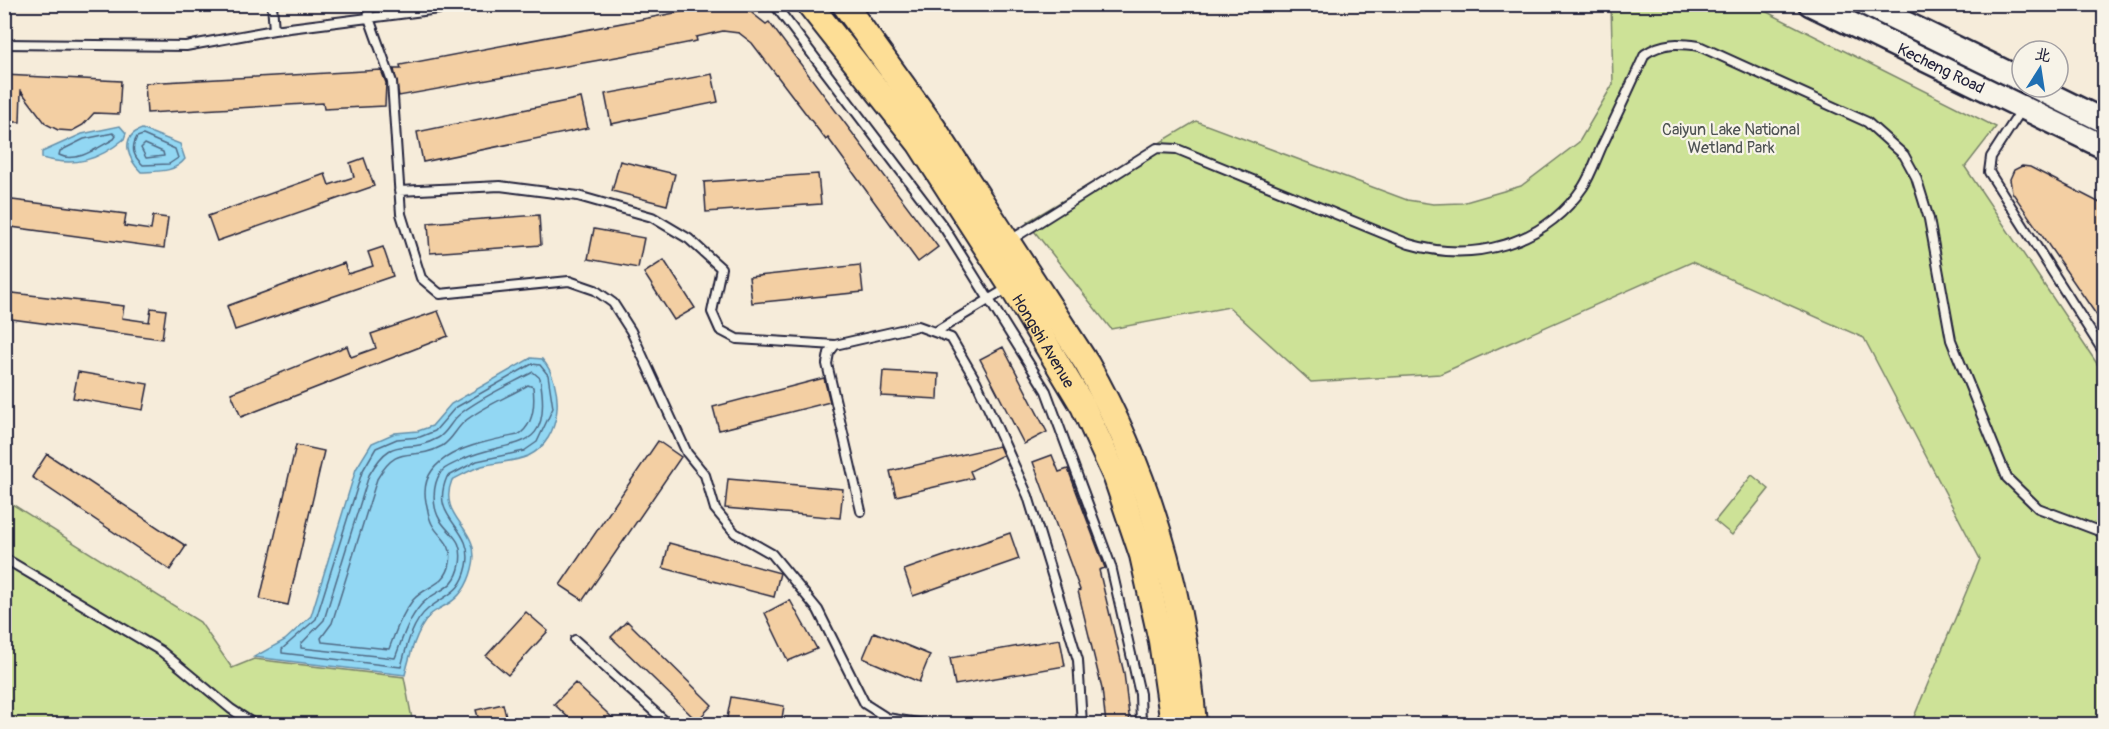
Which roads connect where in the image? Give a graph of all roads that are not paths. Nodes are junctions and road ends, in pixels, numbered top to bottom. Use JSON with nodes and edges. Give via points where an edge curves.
{"nodes":[{"id":1,"x":272,"y":4,"type":"edge"},
{"id":2,"x":368,"y":4,"type":"edge"},
{"id":3,"x":478,"y":4,"type":"edge"},
{"id":4,"x":774,"y":4,"type":"edge"},
{"id":5,"x":809,"y":4,"type":"edge"},
{"id":6,"x":844,"y":4,"type":"edge"},
{"id":7,"x":1810,"y":4,"type":"edge"},
{"id":8,"x":1866,"y":4,"type":"edge"},
{"id":9,"x":369,"y":18,"type":"junction"},
{"id":10,"x":274,"y":30,"type":"junction"},
{"id":11,"x":4,"y":44,"type":"edge"},
{"id":12,"x":2010,"y":74,"type":"edge"},
{"id":13,"x":2060,"y":99,"type":"edge"},
{"id":14,"x":2022,"y":108,"type":"junction"},
{"id":15,"x":2104,"y":121,"type":"edge"},
{"id":16,"x":2104,"y":147,"type":"edge"},
{"id":17,"x":399,"y":191,"type":"junction"},
{"id":18,"x":1008,"y":242,"type":"junction"},
{"id":19,"x":1011,"y":286,"type":"junction"},
{"id":20,"x":989,"y":300,"type":"junction"},
{"id":21,"x":937,"y":331,"type":"junction"},
{"id":22,"x":835,"y":345,"type":"junction"},
{"id":23,"x":2103,"y":351,"type":"edge"},
{"id":24,"x":861,"y":511,"type":"dead end"},
{"id":25,"x":2104,"y":533,"type":"edge"},
{"id":26,"x":4,"y":558,"type":"edge"},
{"id":27,"x":575,"y":640,"type":"dead end"},
{"id":28,"x":254,"y":724,"type":"edge"},
{"id":29,"x":668,"y":724,"type":"edge"},
{"id":30,"x":924,"y":724,"type":"edge"},
{"id":31,"x":1082,"y":724,"type":"edge"},
{"id":32,"x":1141,"y":724,"type":"edge"},
{"id":33,"x":1173,"y":724,"type":"edge"},
{"id":34,"x":1194,"y":724,"type":"edge"}],
"edges":[{"from":1,"to":10,"type":"lane"},
{"from":2,"to":9,"type":"lane"},
{"from":3,"to":9,"type":"lane"},
{"from":4,"to":20,"type":"lane","via":[[945,229]]},
{"from":5,"to":19,"type":"main road","name":"Hongshi Avenue","via":[[919,143]]},
{"from":6,"to":18,"type":"main road","name":"Hongshi Avenue"},
{"from":7,"to":14,"type":"main road","name":"Kecheng Road"},
{"from":8,"to":12,"type":"main road","name":"Kecheng Road"},
{"from":9,"to":10,"type":"lane"},
{"from":9,"to":17,"type":"lane","via":[[392,82]]},
{"from":10,"to":11,"type":"lane","via":[[186,46]]},
{"from":13,"to":15,"type":"main road"},
{"from":14,"to":16,"type":"main road","name":"Kecheng Road"},
{"from":14,"to":23,"type":"lane","via":[[1991,157],[1989,172]]},
{"from":17,"to":22,"type":"lane","via":[[500,186],[578,196],[652,217],[689,239],[721,268],[712,312],[720,330],[737,339]]},
{"from":17,"to":30,"type":"lane","via":[[401,214],[421,278],[440,294],[569,281],[595,290],[613,303],[631,332],[687,453],[705,475],[715,510],[735,533],[772,554],[818,610],[865,704],[887,718]]},
{"from":18,"to":25,"type":"lane","via":[[1164,147],[1178,149],[1420,248],[1455,254],[1505,245],[1530,235],[1552,219],[1583,186],[1645,54],[1657,46],[1675,43],[1700,46],[1868,122],[1904,155],[1916,177],[1929,219],[1951,340],[2007,478],[2038,508]]},
{"from":18,"to":34,"type":"main road","name":"Hongshi Avenue","via":[[1087,364],[1123,433],[1176,594]]},
{"from":19,"to":20,"type":"lane"},
{"from":19,"to":33,"type":"main road","name":"Hongshi Avenue","via":[[1083,406],[1116,478],[1154,602]]},
{"from":20,"to":21,"type":"lane"},
{"from":20,"to":32,"type":"lane","via":[[1046,391],[1112,566],[1140,694]]},
{"from":21,"to":22,"type":"lane","via":[[918,326]]},
{"from":21,"to":31,"type":"lane","via":[[951,338],[976,381],[1028,496],[1078,660]]},
{"from":22,"to":24,"type":"lane","via":[[827,364]]},
{"from":26,"to":28,"type":"lane","via":[[161,651],[231,710]]},
{"from":27,"to":29,"type":"lane"}]}
